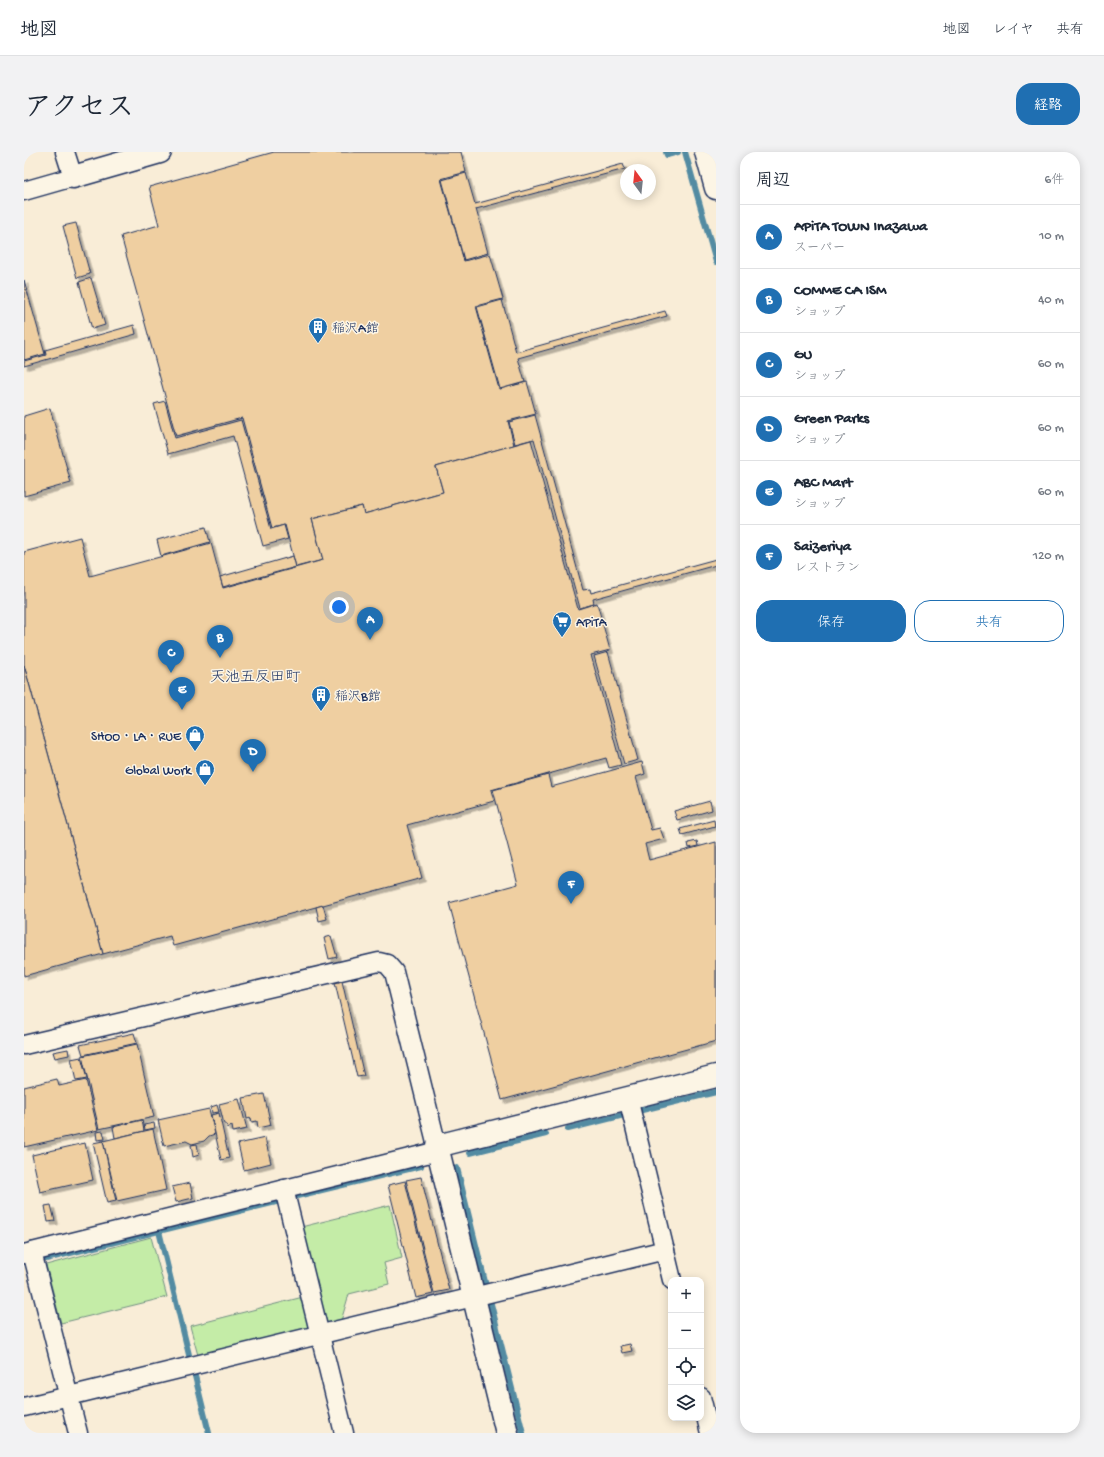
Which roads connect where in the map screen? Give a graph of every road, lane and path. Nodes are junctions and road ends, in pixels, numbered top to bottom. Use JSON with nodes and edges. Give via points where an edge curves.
{"nodes":[{"id":1,"x":66,"y":152,"type":"edge"},
{"id":2,"x":160,"y":152,"type":"edge"},
{"id":3,"x":706,"y":152,"type":"edge"},
{"id":4,"x":73,"y":178,"type":"junction"},
{"id":5,"x":716,"y":188,"type":"edge"},
{"id":6,"x":24,"y":191,"type":"edge"},
{"id":7,"x":24,"y":1045,"type":"edge"},
{"id":8,"x":716,"y":1076,"type":"edge"},
{"id":9,"x":628,"y":1098,"type":"junction"},
{"id":10,"x":438,"y":1149,"type":"junction"},
{"id":11,"x":284,"y":1189,"type":"junction"},
{"id":12,"x":665,"y":1250,"type":"junction"},
{"id":13,"x":28,"y":1253,"type":"edge"},
{"id":14,"x":671,"y":1277,"type":"edge"},
{"id":15,"x":474,"y":1297,"type":"junction"},
{"id":16,"x":320,"y":1335,"type":"junction"},
{"id":17,"x":69,"y":1396,"type":"junction"},
{"id":18,"x":24,"y":1407,"type":"edge"},
{"id":19,"x":704,"y":1409,"type":"edge"},
{"id":20,"x":78,"y":1433,"type":"edge"},
{"id":21,"x":344,"y":1433,"type":"edge"},
{"id":22,"x":507,"y":1433,"type":"edge"},
{"id":23,"x":710,"y":1433,"type":"edge"}],
"edges":[{"from":1,"to":4,"type":"street"},
{"from":2,"to":4,"type":"street"},
{"from":3,"to":5,"type":"street"},
{"from":4,"to":6,"type":"street"},
{"from":7,"to":10,"type":"street","via":[[379,962],[387,964],[394,972]]},
{"from":8,"to":9,"type":"street"},
{"from":9,"to":10,"type":"street"},
{"from":9,"to":12,"type":"street"},
{"from":10,"to":11,"type":"street"},
{"from":10,"to":15,"type":"street"},
{"from":11,"to":13,"type":"street"},
{"from":11,"to":16,"type":"street"},
{"from":12,"to":14,"type":"street"},
{"from":12,"to":15,"type":"street"},
{"from":13,"to":17,"type":"street"},
{"from":15,"to":16,"type":"street"},
{"from":15,"to":22,"type":"street"},
{"from":16,"to":17,"type":"street"},
{"from":16,"to":21,"type":"street"},
{"from":17,"to":18,"type":"street"},
{"from":17,"to":20,"type":"street"},
{"from":19,"to":23,"type":"street"}]}
